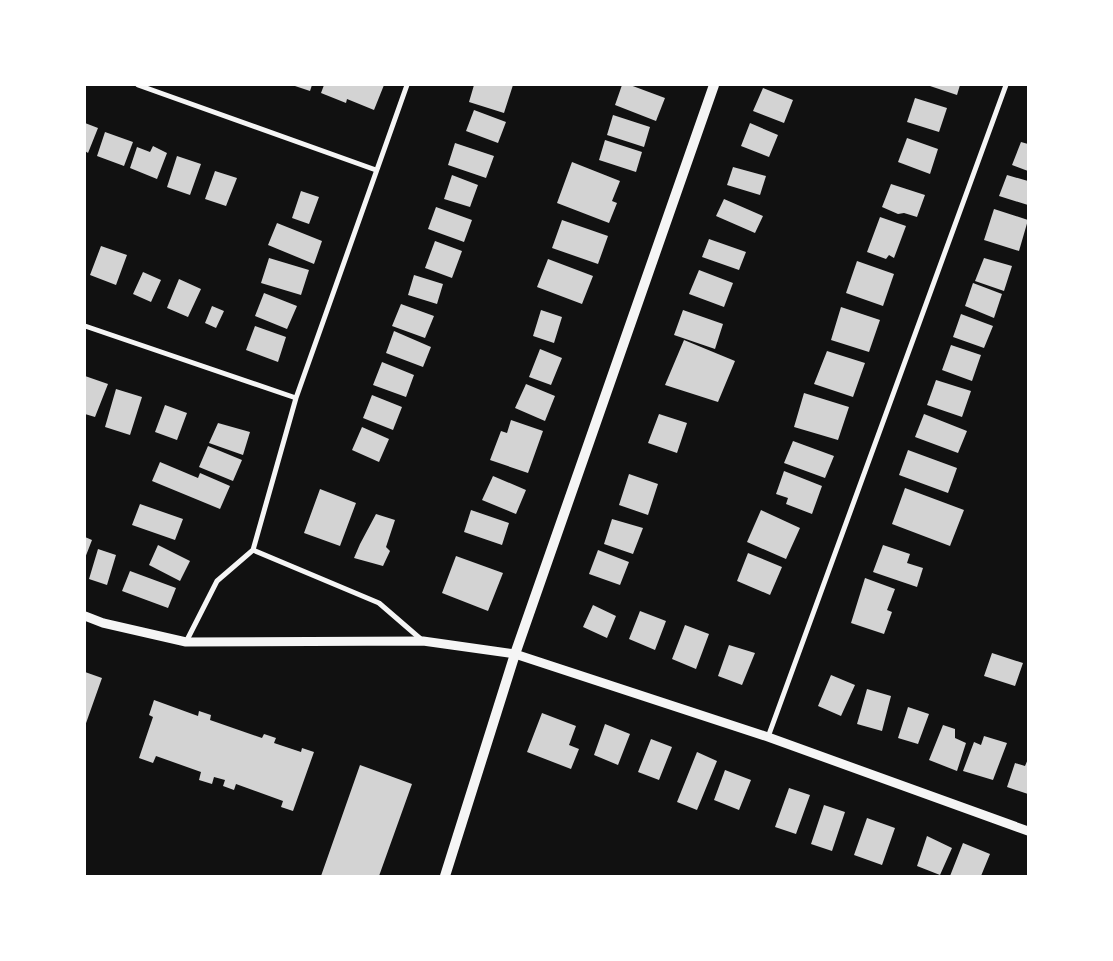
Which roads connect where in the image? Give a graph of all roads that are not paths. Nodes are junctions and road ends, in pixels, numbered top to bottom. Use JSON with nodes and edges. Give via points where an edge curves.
{"nodes":[{"id":1,"x":138,"y":85,"type":"edge"},
{"id":2,"x":406,"y":85,"type":"edge"},
{"id":3,"x":714,"y":85,"type":"edge"},
{"id":4,"x":1006,"y":85,"type":"edge"},
{"id":5,"x":376,"y":170,"type":"junction"},
{"id":6,"x":85,"y":326,"type":"edge"},
{"id":7,"x":296,"y":398,"type":"junction"},
{"id":8,"x":253,"y":550,"type":"junction"},
{"id":9,"x":85,"y":616,"type":"edge"},
{"id":10,"x":423,"y":641,"type":"junction"},
{"id":11,"x":186,"y":642,"type":"junction"},
{"id":12,"x":516,"y":654,"type":"junction"},
{"id":13,"x":768,"y":738,"type":"junction"},
{"id":14,"x":1028,"y":831,"type":"edge"},
{"id":15,"x":445,"y":876,"type":"edge"}],
"edges":[{"from":1,"to":5,"type":"street"},
{"from":2,"to":5,"type":"street"},
{"from":3,"to":12,"type":"main road"},
{"from":4,"to":13,"type":"street"},
{"from":5,"to":7,"type":"street"},
{"from":6,"to":7,"type":"street"},
{"from":7,"to":8,"type":"street"},
{"from":8,"to":10,"type":"street","via":[[379,602]]},
{"from":8,"to":11,"type":"street","via":[[217,581]]},
{"from":9,"to":11,"type":"street"},
{"from":10,"to":11,"type":"street"},
{"from":10,"to":12,"type":"street"},
{"from":12,"to":13,"type":"street"},
{"from":12,"to":15,"type":"main road"},
{"from":13,"to":14,"type":"street"}]}
